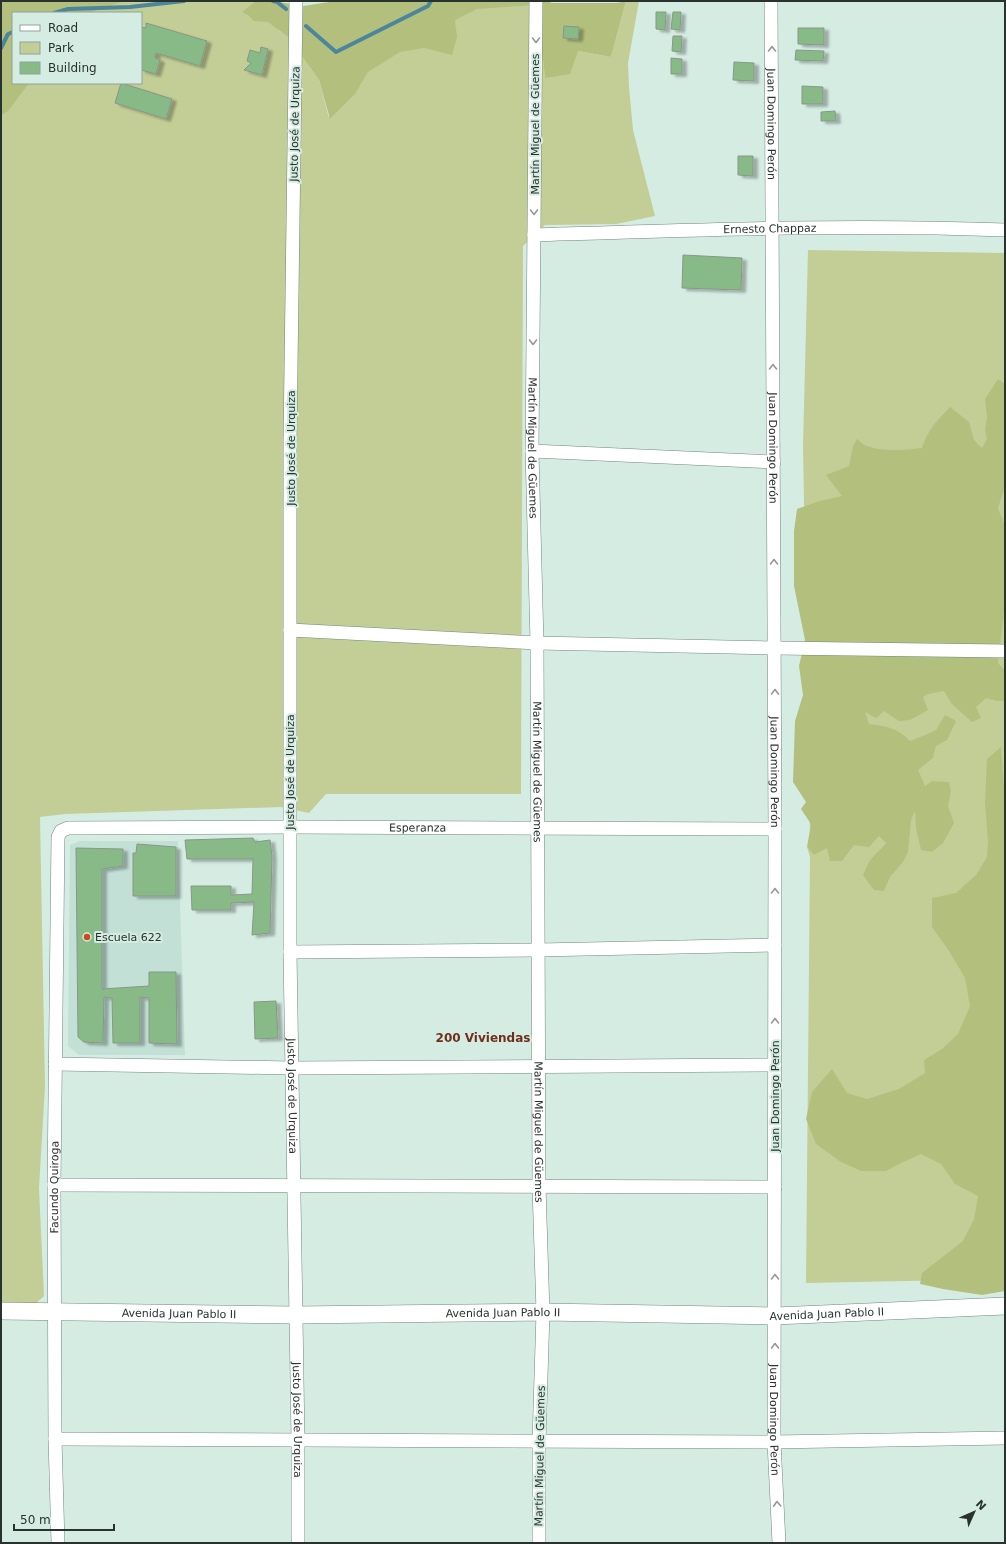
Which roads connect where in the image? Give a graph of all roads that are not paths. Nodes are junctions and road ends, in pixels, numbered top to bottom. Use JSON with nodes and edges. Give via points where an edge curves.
{"nodes":[{"id":1,"x":296,"y":1,"type":"edge"},
{"id":2,"x":536,"y":1,"type":"edge"},
{"id":3,"x":771,"y":1,"type":"edge"},
{"id":4,"x":773,"y":228,"type":"junction"},
{"id":5,"x":1005,"y":230,"type":"edge"},
{"id":6,"x":534,"y":235,"type":"junction"},
{"id":7,"x":532,"y":451,"type":"junction"},
{"id":8,"x":774,"y":462,"type":"junction"},
{"id":9,"x":290,"y":630,"type":"junction"},
{"id":10,"x":537,"y":643,"type":"junction"},
{"id":11,"x":775,"y":648,"type":"junction"},
{"id":12,"x":1005,"y":651,"type":"edge"},
{"id":13,"x":290,"y":827,"type":"junction"},
{"id":14,"x":538,"y":828,"type":"junction"},
{"id":15,"x":775,"y":829,"type":"junction"},
{"id":16,"x":60,"y":831,"type":"joint"},
{"id":17,"x":775,"y":944,"type":"junction"},
{"id":18,"x":539,"y":950,"type":"junction"},
{"id":19,"x":290,"y":952,"type":"junction"},
{"id":20,"x":56,"y":1064,"type":"junction"},
{"id":21,"x":775,"y":1065,"type":"junction"},
{"id":22,"x":539,"y":1067,"type":"junction"},
{"id":23,"x":291,"y":1068,"type":"junction"},
{"id":24,"x":54,"y":1184,"type":"junction"},
{"id":25,"x":293,"y":1186,"type":"junction"},
{"id":26,"x":539,"y":1187,"type":"junction"},
{"id":27,"x":775,"y":1187,"type":"junction"},
{"id":28,"x":1005,"y":1306,"type":"edge"},
{"id":29,"x":1,"y":1311,"type":"edge"},
{"id":30,"x":55,"y":1311,"type":"junction"},
{"id":31,"x":543,"y":1312,"type":"junction"},
{"id":32,"x":295,"y":1315,"type":"junction"},
{"id":33,"x":775,"y":1316,"type":"junction"},
{"id":34,"x":1005,"y":1438,"type":"edge"},
{"id":35,"x":55,"y":1439,"type":"junction"},
{"id":36,"x":298,"y":1440,"type":"junction"},
{"id":37,"x":539,"y":1441,"type":"junction"},
{"id":38,"x":774,"y":1442,"type":"junction"},
{"id":39,"x":58,"y":1543,"type":"edge"},
{"id":40,"x":298,"y":1543,"type":"edge"},
{"id":41,"x":539,"y":1543,"type":"edge"},
{"id":42,"x":779,"y":1543,"type":"edge"}],
"edges":[{"from":1,"to":9,"type":"street","name":"Justo José de Urquiza"},
{"from":2,"to":6,"type":"street","name":"Martín Miguel de Güemes","one_way":true},
{"from":4,"to":3,"type":"street","name":"Juan Domingo Perón","one_way":true},
{"from":4,"to":5,"type":"street","name":"Ernesto Chappaz"},
{"from":4,"to":6,"type":"street","name":"Ernesto Chappaz"},
{"from":8,"to":4,"type":"street","name":"Juan Domingo Perón","one_way":true},
{"from":6,"to":7,"type":"street","name":"Martín Miguel de Güemes","one_way":true},
{"from":7,"to":8,"type":"street"},
{"from":7,"to":10,"type":"street","name":"Martín Miguel de Güemes"},
{"from":11,"to":8,"type":"street","name":"Juan Domingo Perón","one_way":true},
{"from":9,"to":10,"type":"street"},
{"from":9,"to":13,"type":"street","name":"Justo José de Urquiza"},
{"from":10,"to":11,"type":"street"},
{"from":10,"to":14,"type":"street","name":"Martín Miguel de Güemes"},
{"from":11,"to":12,"type":"street"},
{"from":15,"to":11,"type":"street","name":"Juan Domingo Perón","one_way":true},
{"from":13,"to":14,"type":"street","name":"Esperanza"},
{"from":13,"to":16,"type":"street","name":"Esperanza","via":[[68,828]]},
{"from":13,"to":19,"type":"street","name":"Justo José de Urquiza"},
{"from":14,"to":15,"type":"street","name":"Esperanza"},
{"from":14,"to":18,"type":"street","name":"Martín Miguel de Güemes"},
{"from":17,"to":15,"type":"street","name":"Juan Domingo Perón","one_way":true},
{"from":16,"to":20,"type":"street","name":"Facundo Quiroga"},
{"from":17,"to":18,"type":"street"},
{"from":21,"to":17,"type":"street","name":"Juan Domingo Perón","one_way":true},
{"from":18,"to":19,"type":"street"},
{"from":18,"to":22,"type":"street","name":"Martín Miguel de Güemes"},
{"from":19,"to":23,"type":"street","name":"Justo José de Urquiza"},
{"from":20,"to":23,"type":"street"},
{"from":20,"to":24,"type":"street","name":"Facundo Quiroga"},
{"from":21,"to":22,"type":"street"},
{"from":21,"to":27,"type":"street","name":"Juan Domingo Perón"},
{"from":22,"to":23,"type":"street"},
{"from":22,"to":26,"type":"street","name":"Martín Miguel de Güemes"},
{"from":23,"to":25,"type":"street","name":"Justo José de Urquiza"},
{"from":24,"to":25,"type":"street"},
{"from":24,"to":30,"type":"street","name":"Facundo Quiroga"},
{"from":25,"to":26,"type":"street"},
{"from":25,"to":32,"type":"street","name":"Justo José de Urquiza"},
{"from":26,"to":27,"type":"street"},
{"from":26,"to":31,"type":"street","name":"Martín Miguel de Güemes"},
{"from":33,"to":27,"type":"street","name":"Juan Domingo Perón","one_way":true},
{"from":28,"to":33,"type":"street","name":"Avenida Juan Pablo II"},
{"from":29,"to":30,"type":"street","name":"Avenida Juan Pablo II"},
{"from":30,"to":32,"type":"street","name":"Avenida Juan Pablo II"},
{"from":30,"to":35,"type":"street","name":"Facundo Quiroga"},
{"from":31,"to":32,"type":"street","name":"Avenida Juan Pablo II"},
{"from":31,"to":33,"type":"street","name":"Avenida Juan Pablo II"},
{"from":31,"to":37,"type":"street","name":"Martín Miguel de Güemes"},
{"from":32,"to":36,"type":"street","name":"Justo José de Urquiza"},
{"from":38,"to":33,"type":"street","name":"Juan Domingo Perón","one_way":true},
{"from":34,"to":38,"type":"street"},
{"from":35,"to":36,"type":"street"},
{"from":35,"to":39,"type":"street","name":"Facundo Quiroga"},
{"from":36,"to":37,"type":"street"},
{"from":36,"to":40,"type":"street","name":"Justo José de Urquiza"},
{"from":37,"to":38,"type":"street"},
{"from":37,"to":41,"type":"street","name":"Martín Miguel de Güemes"},
{"from":42,"to":38,"type":"street","name":"Juan Domingo Perón","one_way":true}]}
